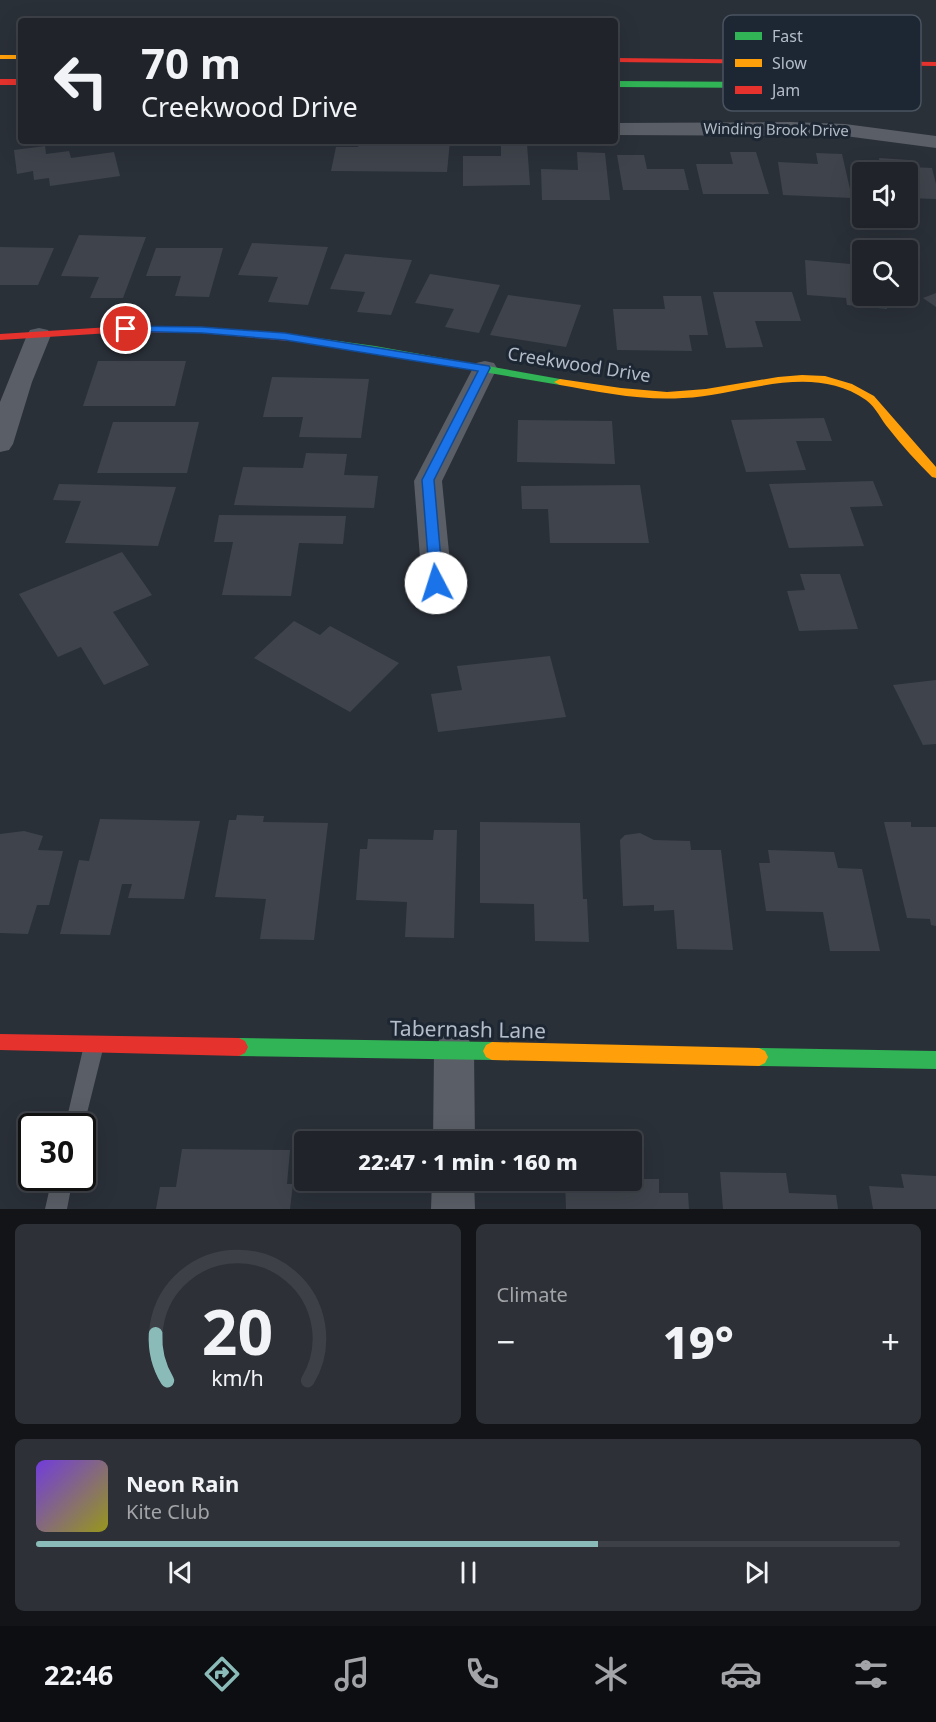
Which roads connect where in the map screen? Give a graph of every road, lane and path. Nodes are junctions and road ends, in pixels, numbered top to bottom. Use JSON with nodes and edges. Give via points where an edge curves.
{"nodes":[{"id":1,"x":0,"y":57,"type":"edge"},
{"id":2,"x":18,"y":57,"type":"edge"},
{"id":3,"x":618,"y":60,"type":"edge"},
{"id":4,"x":723,"y":61,"type":"edge"},
{"id":5,"x":921,"y":64,"type":"edge"},
{"id":6,"x":936,"y":64,"type":"edge"},
{"id":7,"x":0,"y":82,"type":"edge"},
{"id":8,"x":18,"y":82,"type":"edge"},
{"id":9,"x":618,"y":84,"type":"edge"},
{"id":10,"x":723,"y":85,"type":"edge"},
{"id":11,"x":618,"y":129,"type":"edge"},
{"id":12,"x":936,"y":142,"type":"edge"},
{"id":13,"x":39,"y":335,"type":"junction"},
{"id":14,"x":0,"y":338,"type":"edge"},
{"id":15,"x":485,"y":368,"type":"junction"},
{"id":16,"x":0,"y":444,"type":"edge"},
{"id":17,"x":936,"y":474,"type":"edge"},
{"id":18,"x":436,"y":583,"type":"dead end"},
{"id":19,"x":0,"y":1042,"type":"edge"},
{"id":20,"x":95,"y":1044,"type":"junction"},
{"id":21,"x":454,"y":1051,"type":"junction"},
{"id":22,"x":936,"y":1060,"type":"edge"},
{"id":23,"x":78,"y":1113,"type":"edge"},
{"id":24,"x":453,"y":1131,"type":"edge"},
{"id":25,"x":60,"y":1191,"type":"edge"},
{"id":26,"x":453,"y":1191,"type":"edge"},
{"id":27,"x":56,"y":1209,"type":"edge"},
{"id":28,"x":453,"y":1209,"type":"edge"}],
"edges":[{"from":1,"to":2,"type":"street"},
{"from":3,"to":4,"type":"street"},
{"from":5,"to":6,"type":"street"},
{"from":7,"to":8,"type":"street"},
{"from":9,"to":10,"type":"street"},
{"from":11,"to":12,"type":"street","name":"Winding Brook Drive","via":[[845,130]]},
{"from":13,"to":14,"type":"street","name":"Creekwood Drive"},
{"from":13,"to":15,"type":"street","name":"Creekwood Drive","via":[[126,329],[285,336]]},
{"from":13,"to":16,"type":"street"},
{"from":15,"to":17,"type":"street","name":"Creekwood Drive","via":[[624,393],[664,396],[796,376],[824,379],[871,398]]},
{"from":15,"to":18,"type":"street","via":[[428,480]]},
{"from":19,"to":20,"type":"street","name":"Tabernash Lane"},
{"from":20,"to":21,"type":"street","name":"Tabernash Lane"},
{"from":20,"to":23,"type":"lane"},
{"from":21,"to":22,"type":"street","name":"Tabernash Lane"},
{"from":21,"to":24,"type":"street"},
{"from":25,"to":27,"type":"lane"},
{"from":26,"to":28,"type":"street"}]}
